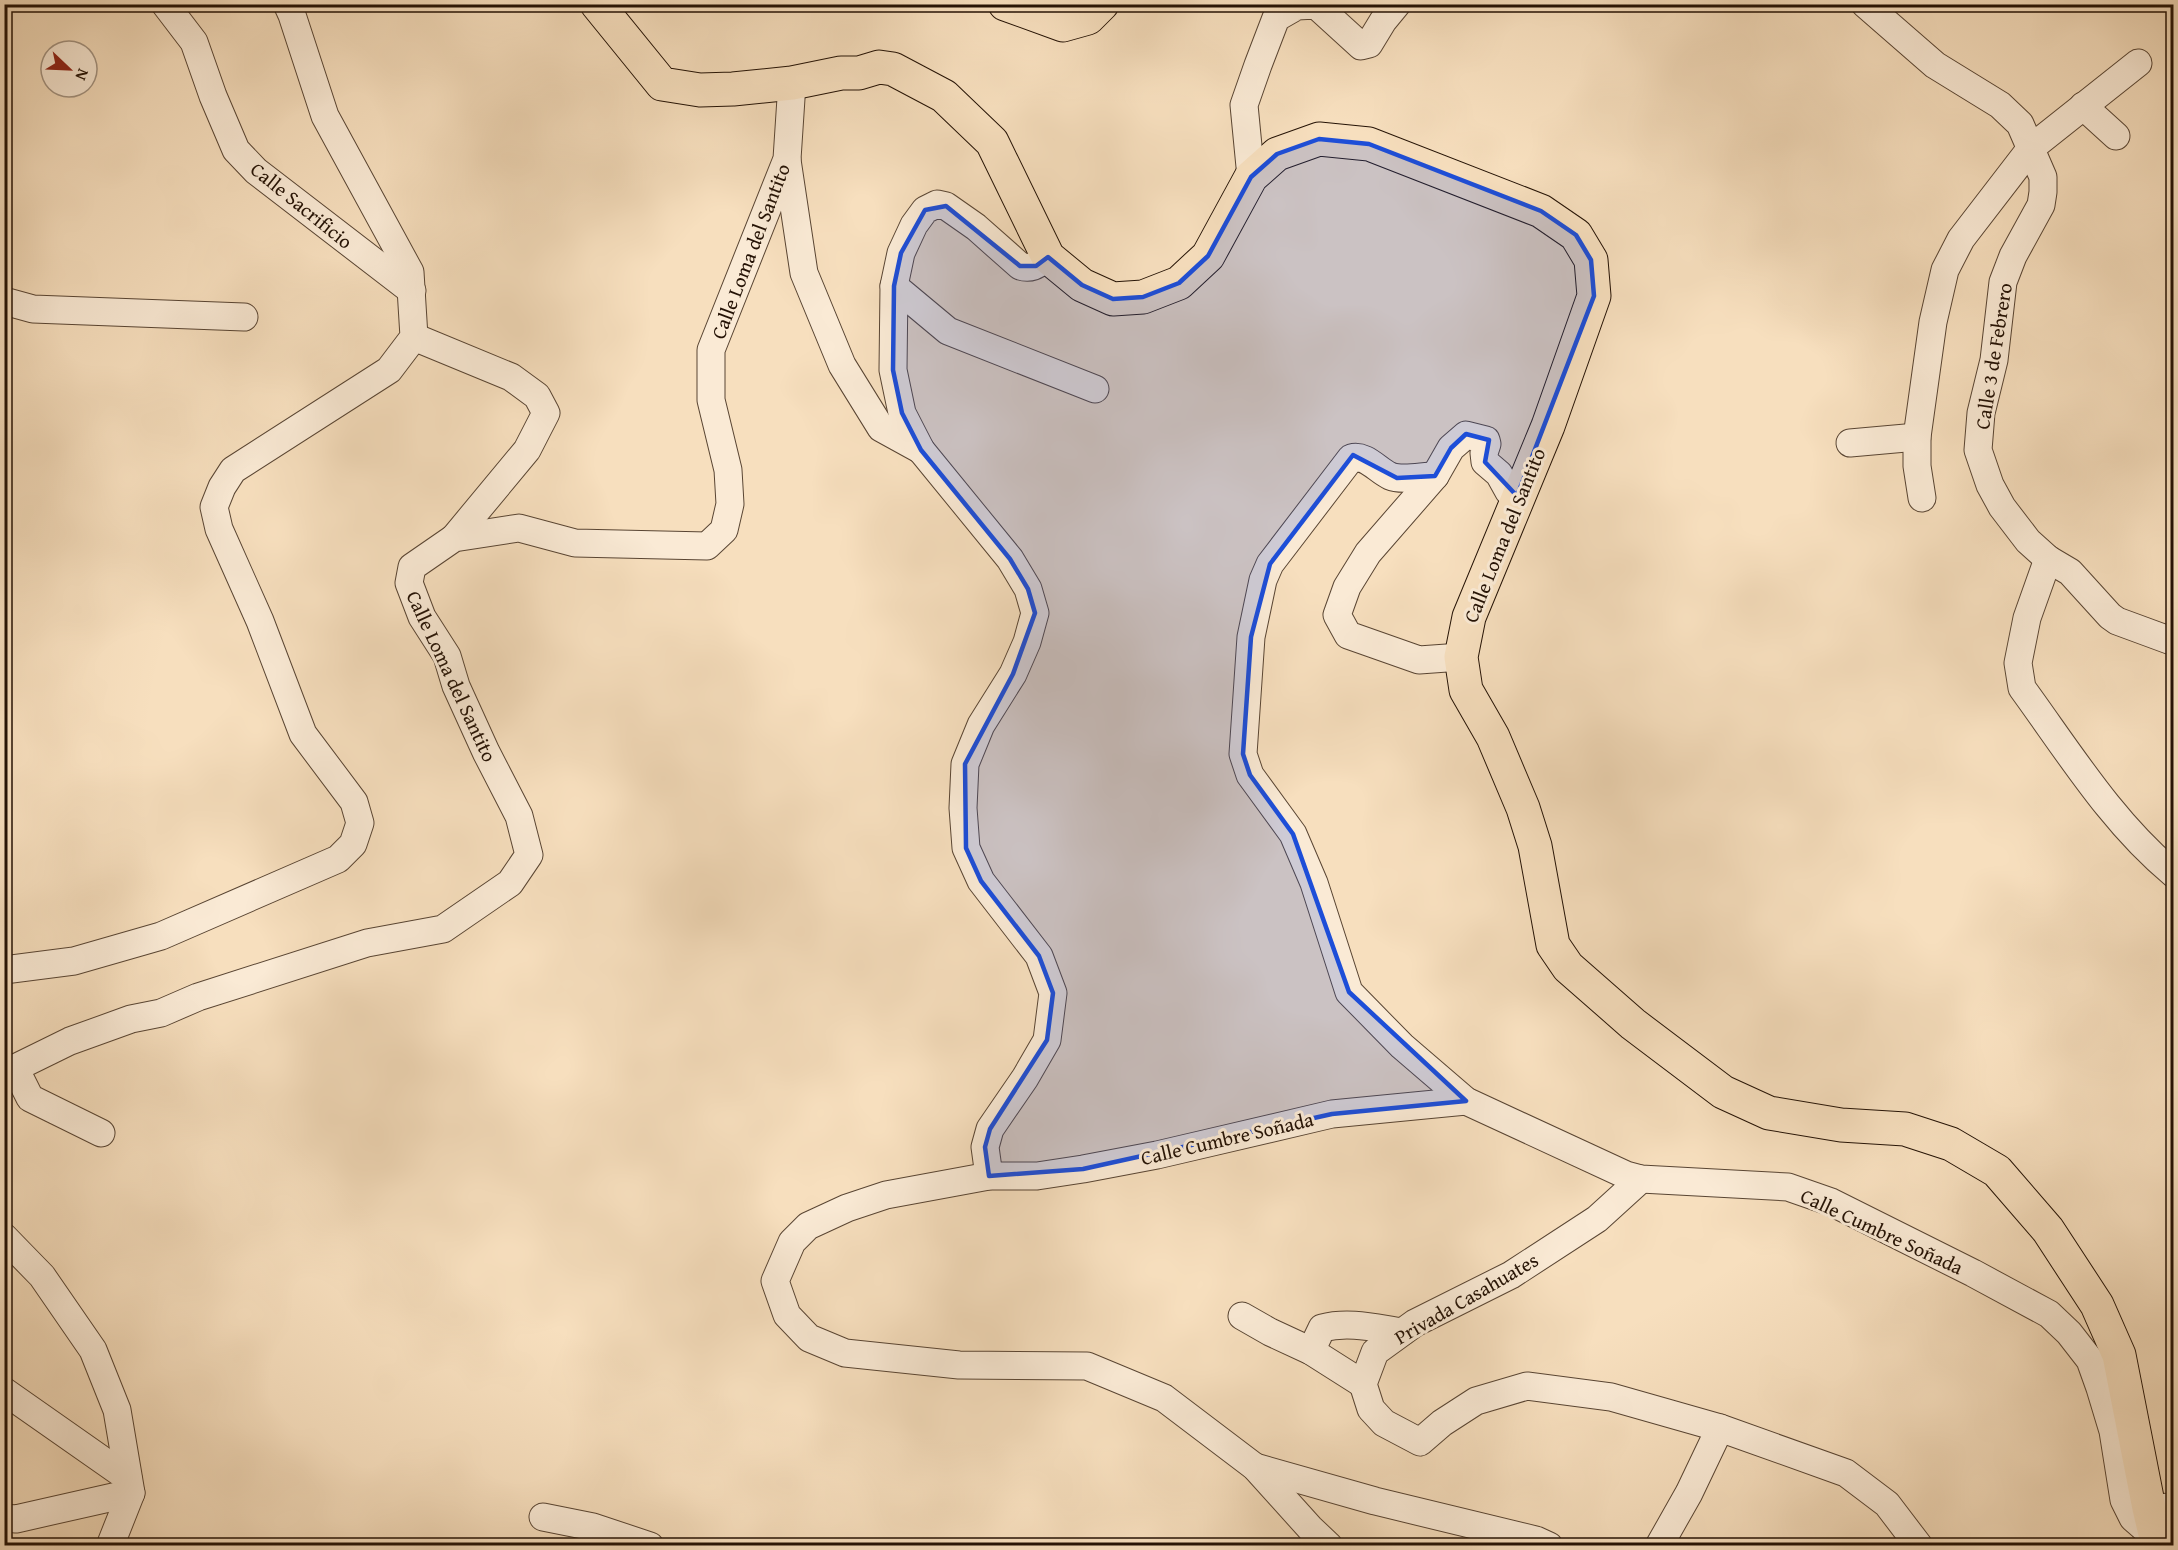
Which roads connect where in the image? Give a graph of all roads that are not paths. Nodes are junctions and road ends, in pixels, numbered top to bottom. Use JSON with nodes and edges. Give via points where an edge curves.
{"nodes":[{"id":1,"x":165,"y":4,"type":"edge"},
{"id":2,"x":286,"y":4,"type":"edge"},
{"id":3,"x":597,"y":4,"type":"edge"},
{"id":4,"x":1005,"y":4,"type":"edge"},
{"id":5,"x":1102,"y":4,"type":"edge"},
{"id":6,"x":1397,"y":4,"type":"edge"},
{"id":7,"x":1865,"y":4,"type":"edge"},
{"id":8,"x":1297,"y":5,"type":"edge"},
{"id":9,"x":2138,"y":63,"type":"dead end"},
{"id":10,"x":792,"y":83,"type":"junction"},
{"id":11,"x":2083,"y":106,"type":"junction"},
{"id":12,"x":2116,"y":136,"type":"dead end"},
{"id":13,"x":2031,"y":148,"type":"junction"},
{"id":14,"x":787,"y":159,"type":"junction"},
{"id":15,"x":1251,"y":177,"type":"junction"},
{"id":16,"x":1048,"y":257,"type":"junction"},
{"id":17,"x":894,"y":286,"type":"junction"},
{"id":18,"x":412,"y":291,"type":"junction"},
{"id":19,"x":4,"y":301,"type":"edge"},
{"id":20,"x":244,"y":317,"type":"dead end"},
{"id":21,"x":414,"y":337,"type":"junction"},
{"id":22,"x":1095,"y":389,"type":"dead end"},
{"id":23,"x":1917,"y":436,"type":"junction"},
{"id":24,"x":1850,"y":443,"type":"dead end"},
{"id":25,"x":921,"y":450,"type":"junction"},
{"id":26,"x":1435,"y":476,"type":"junction"},
{"id":27,"x":1517,"y":496,"type":"junction"},
{"id":28,"x":1922,"y":498,"type":"dead end"},
{"id":29,"x":454,"y":538,"type":"junction"},
{"id":30,"x":2048,"y":559,"type":"junction"},
{"id":31,"x":2174,"y":642,"type":"edge"},
{"id":32,"x":1461,"y":657,"type":"junction"},
{"id":33,"x":2174,"y":874,"type":"edge"},
{"id":34,"x":4,"y":970,"type":"edge"},
{"id":35,"x":1466,"y":1101,"type":"junction"},
{"id":36,"x":101,"y":1133,"type":"dead end"},
{"id":37,"x":989,"y":1176,"type":"junction"},
{"id":38,"x":1641,"y":1179,"type":"junction"},
{"id":39,"x":4,"y":1237,"type":"edge"},
{"id":40,"x":1242,"y":1316,"type":"dead end"},
{"id":41,"x":1402,"y":1332,"type":"junction"},
{"id":42,"x":1311,"y":1351,"type":"junction"},
{"id":43,"x":1363,"y":1384,"type":"junction"},
{"id":44,"x":4,"y":1391,"type":"edge"},
{"id":45,"x":1720,"y":1428,"type":"junction"},
{"id":46,"x":1255,"y":1467,"type":"junction"},
{"id":47,"x":129,"y":1486,"type":"junction"},
{"id":48,"x":543,"y":1517,"type":"dead end"},
{"id":49,"x":4,"y":1518,"type":"edge"},
{"id":50,"x":2160,"y":1524,"type":"edge"},
{"id":51,"x":110,"y":1545,"type":"edge"},
{"id":52,"x":650,"y":1545,"type":"edge"},
{"id":53,"x":1329,"y":1545,"type":"edge"},
{"id":54,"x":1549,"y":1545,"type":"edge"},
{"id":55,"x":1659,"y":1545,"type":"edge"},
{"id":56,"x":1919,"y":1545,"type":"edge"}],
"edges":[{"from":1,"to":18,"type":"street","name":"Calle Sacrificio","via":[[194,42],[236,150],[256,171]]},
{"from":2,"to":18,"type":"street","via":[[325,116],[410,272]]},
{"from":3,"to":10,"type":"main road","name":"Calle Loma del Santito","via":[[662,84],[700,90]]},
{"from":4,"to":5,"type":"main road","via":[[1063,25],[1089,18]]},
{"from":6,"to":8,"type":"street","via":[[1369,44],[1361,46],[1316,5]]},
{"from":7,"to":13,"type":"street","name":"Calle 3 de Febrero","via":[[1935,65],[2000,105],[2020,124]]},
{"from":8,"to":15,"type":"street","via":[[1276,18],[1244,105]]},
{"from":9,"to":11,"type":"street"},
{"from":10,"to":14,"type":"street","name":"Calle Loma del Santito"},
{"from":10,"to":16,"type":"main road","name":"Calle Loma del Santito","via":[[841,73],[893,69],[944,96],[992,142]]},
{"from":11,"to":12,"type":"street"},
{"from":11,"to":13,"type":"street"},
{"from":13,"to":23,"type":"street","via":[[1961,239],[1945,270],[1933,322]]},
{"from":13,"to":30,"type":"street","name":"Calle 3 de Febrero","via":[[2043,177],[2041,204],[2003,282],[1978,450],[2001,507]]},
{"from":14,"to":25,"type":"street","via":[[804,273],[842,365],[881,428]]},
{"from":14,"to":29,"type":"street","name":"Calle Loma del Santito","via":[[711,350],[711,400],[728,470],[730,504],[724,530],[707,546],[575,543],[519,528]]},
{"from":15,"to":16,"type":"main road","name":"Calle Loma del Santito","via":[[1208,256],[1179,283],[1143,297],[1113,299],[1082,285]]},
{"from":15,"to":27,"type":"main road","name":"Calle Loma del Santito","via":[[1277,154],[1319,139],[1369,144],[1540,211],[1576,235],[1591,260],[1594,296],[1548,426]]},
{"from":16,"to":17,"type":"street","via":[[1035,266],[1020,266],[976,227],[937,204],[914,225],[901,253]]},
{"from":17,"to":22,"type":"street","via":[[948,331]]},
{"from":17,"to":25,"type":"street","via":[[893,370],[902,413]]},
{"from":18,"to":21,"type":"street"},
{"from":19,"to":20,"type":"street","via":[[33,309]]},
{"from":21,"to":29,"type":"street","via":[[512,377],[537,396],[546,413],[527,450]]},
{"from":21,"to":34,"type":"street","via":[[389,370],[233,470],[214,507],[219,529],[260,621],[303,734],[354,802],[360,823],[353,844],[338,860],[161,936],[74,961]]},
{"from":23,"to":24,"type":"street"},
{"from":23,"to":28,"type":"street"},
{"from":25,"to":37,"type":"street","via":[[1010,559],[1028,589],[1035,613],[1013,674],[981,725],[965,764],[966,848],[981,881],[1039,956],[1053,993],[1047,1040],[990,1129],[985,1147]]},
{"from":26,"to":27,"type":"street","via":[[1451,448],[1463,437],[1471,436],[1486,440],[1485,462],[1509,492]]},
{"from":26,"to":32,"type":"street","via":[[1368,553],[1347,587],[1337,615],[1348,635],[1419,660]]},
{"from":26,"to":35,"type":"street","name":"Calle Cumbre Soñada","via":[[1397,478],[1364,459],[1351,458],[1270,564],[1258,596],[1251,637],[1243,754],[1250,775],[1293,834],[1314,883],[1349,992],[1402,1046]]},
{"from":27,"to":32,"type":"main road","name":"Calle Loma del Santito","via":[[1469,617]]},
{"from":29,"to":36,"type":"street","name":"Calle Loma del Santito","via":[[412,567],[409,583],[422,617],[447,656],[456,686],[519,816],[529,855],[510,883],[443,929],[367,943],[198,997],[161,1013],[131,1019],[70,1041],[15,1068],[30,1098]]},
{"from":30,"to":31,"type":"street","name":"Calle 3 de Febrero","via":[[2070,572],[2117,621]]},
{"from":30,"to":33,"type":"street","via":[[2027,618],[2018,663],[2022,688],[2126,827]]},
{"from":32,"to":50,"type":"main road","name":"Calle Loma del Santito","via":[[1466,690],[1493,737],[1523,808],[1535,846],[1553,945],[1568,967],[1723,1092],[1769,1113],[1841,1125],[1905,1129],[1951,1144],[1997,1171],[2048,1230],[2097,1305],[2119,1355]]},
{"from":35,"to":37,"type":"street","name":"Calle Cumbre Soñada","via":[[1332,1114],[1083,1169],[1036,1176]]},
{"from":35,"to":38,"type":"street","name":"Calle Cumbre Soñada"},
{"from":37,"to":46,"type":"street","name":"Calle Cumbre Soñada","via":[[886,1195],[807,1226],[792,1242],[775,1281],[787,1315],[809,1338],[845,1353],[959,1365],[1088,1366],[1164,1398]]},
{"from":38,"to":41,"type":"street","name":"Privada Casahuates","via":[[1597,1219],[1511,1275]]},
{"from":38,"to":50,"type":"street","name":"Calle Cumbre Soñada","via":[[1788,1187],[1806,1192],[2049,1314],[2090,1360],[2113,1431],[2124,1500],[2133,1518]]},
{"from":39,"to":47,"type":"street","via":[[42,1276],[93,1350],[117,1410]]},
{"from":40,"to":42,"type":"street"},
{"from":41,"to":42,"type":"street","via":[[1332,1325],[1322,1328]]},
{"from":41,"to":43,"type":"street","name":"Privada Casahuates","via":[[1376,1352]]},
{"from":42,"to":43,"type":"street"},
{"from":43,"to":45,"type":"street","via":[[1377,1416],[1420,1442],[1476,1401],[1527,1386],[1611,1397]]},
{"from":44,"to":47,"type":"street"},
{"from":45,"to":55,"type":"street"},
{"from":45,"to":56,"type":"street","via":[[1846,1473],[1887,1504]]},
{"from":46,"to":53,"type":"street"},
{"from":46,"to":54,"type":"street"},
{"from":47,"to":49,"type":"street","via":[[16,1519]]},
{"from":47,"to":51,"type":"street"},
{"from":48,"to":52,"type":"street"}]}
